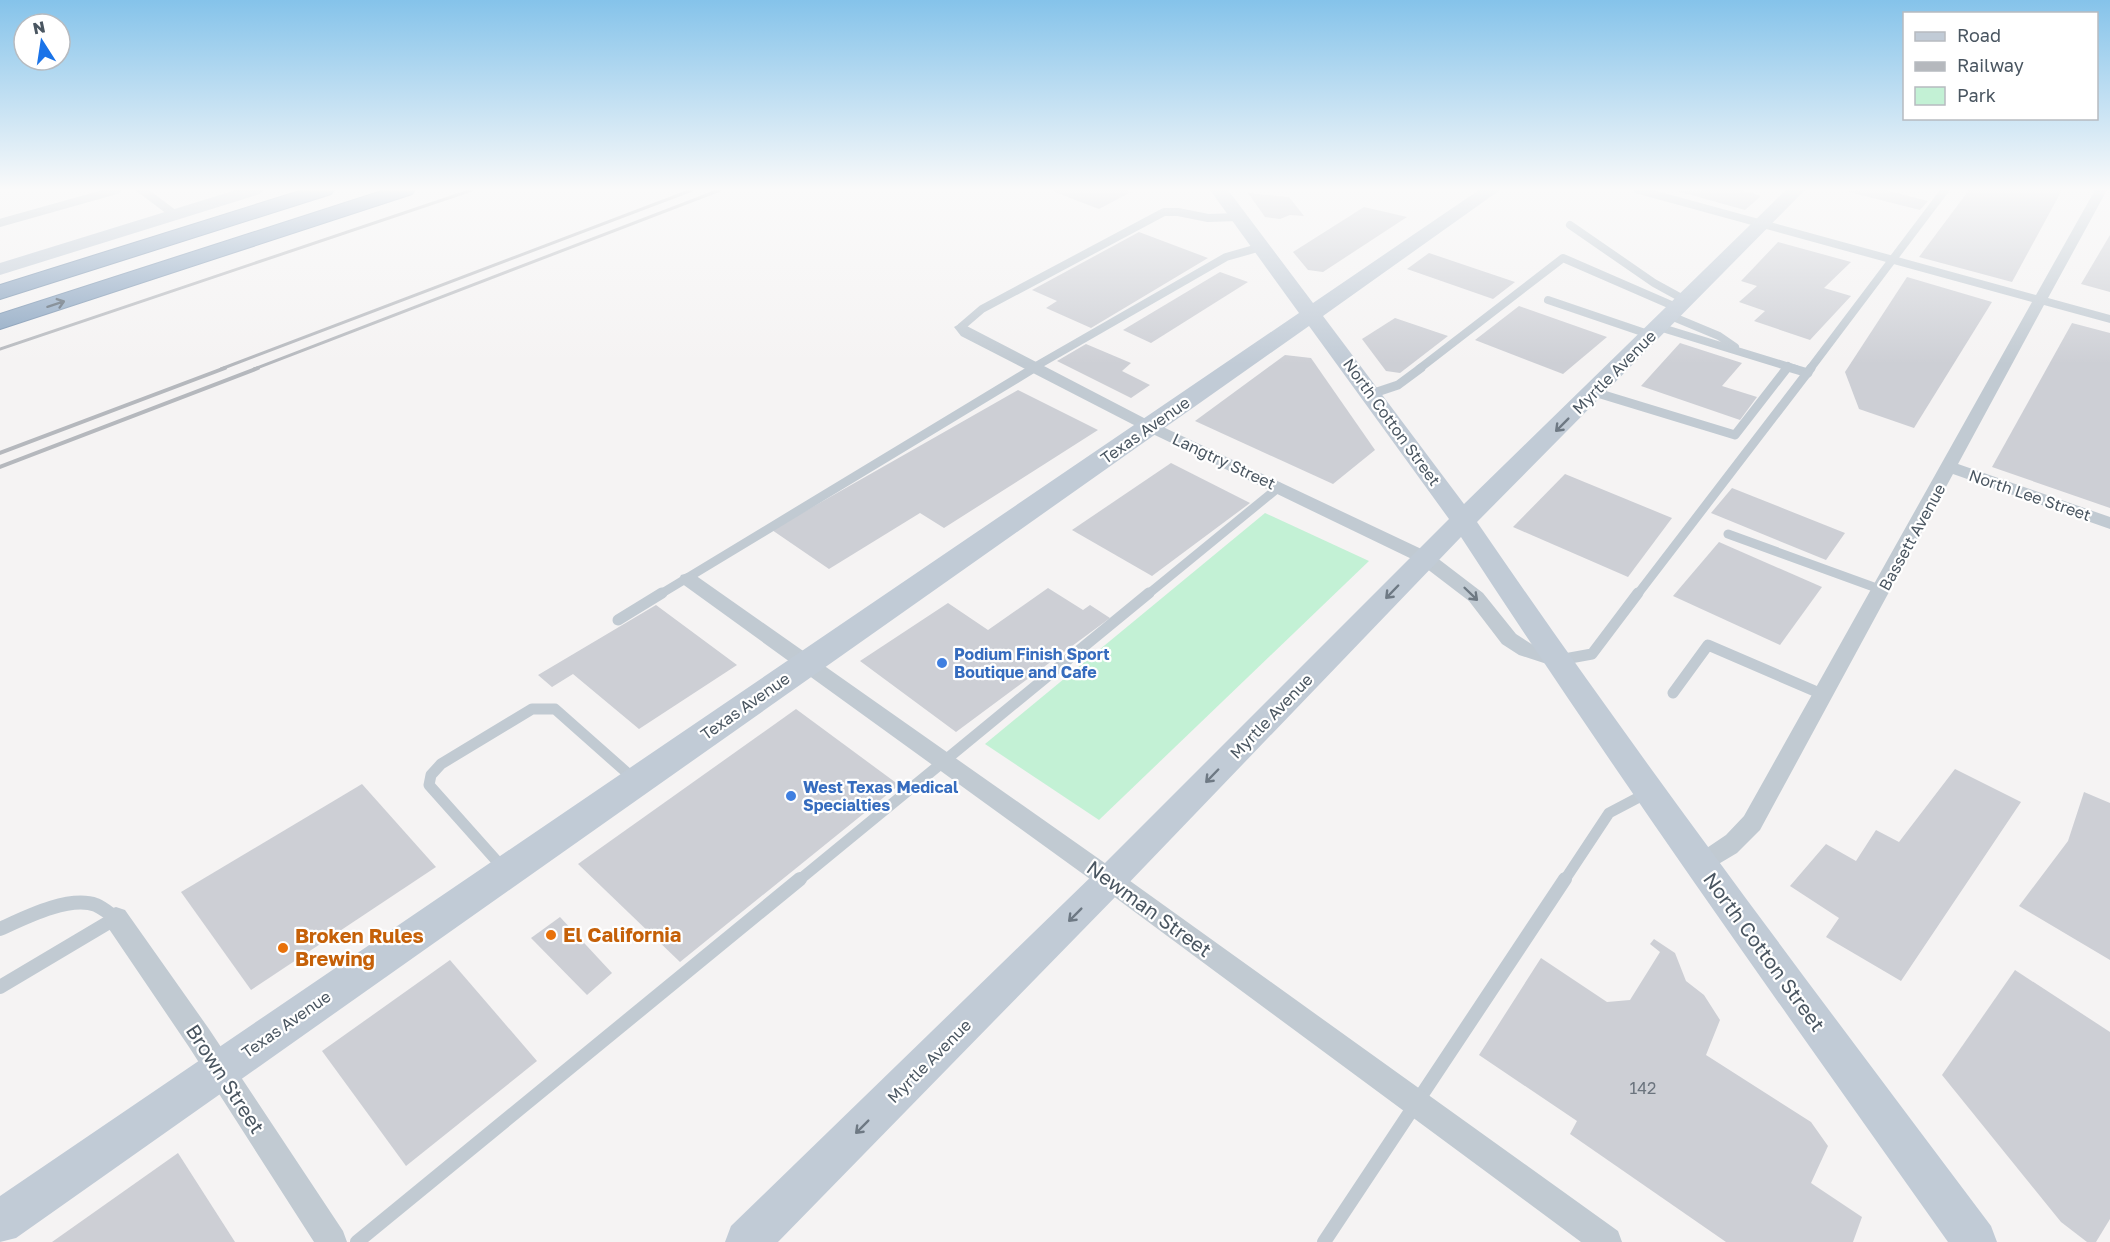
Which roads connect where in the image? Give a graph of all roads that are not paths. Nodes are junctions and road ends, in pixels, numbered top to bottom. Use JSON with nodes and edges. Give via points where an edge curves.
{"nodes":[{"id":1,"x":67,"y":248,"type":"edge"},
{"id":2,"x":89,"y":248,"type":"edge"},
{"id":3,"x":140,"y":248,"type":"edge"},
{"id":4,"x":227,"y":248,"type":"edge"},
{"id":5,"x":1097,"y":248,"type":"edge"},
{"id":6,"x":1258,"y":248,"type":"edge"},
{"id":7,"x":1262,"y":248,"type":"edge"},
{"id":8,"x":1407,"y":248,"type":"edge"},
{"id":9,"x":1603,"y":248,"type":"edge"},
{"id":10,"x":1738,"y":248,"type":"edge"},
{"id":11,"x":1850,"y":248,"type":"edge"},
{"id":12,"x":1903,"y":248,"type":"edge"},
{"id":13,"x":2069,"y":248,"type":"edge"},
{"id":14,"x":1894,"y":260,"type":"junction"},
{"id":15,"x":0,"y":269,"type":"edge"},
{"id":16,"x":0,"y":276,"type":"edge"},
{"id":17,"x":0,"y":292,"type":"edge"},
{"id":18,"x":1548,"y":300,"type":"dead end"},
{"id":19,"x":2041,"y":300,"type":"junction"},
{"id":20,"x":1312,"y":314,"type":"junction"},
{"id":21,"x":1669,"y":317,"type":"junction"},
{"id":22,"x":2110,"y":319,"type":"edge"},
{"id":23,"x":0,"y":322,"type":"edge"},
{"id":24,"x":961,"y":327,"type":"joint"},
{"id":25,"x":1744,"y":353,"type":"junction"},
{"id":26,"x":1788,"y":366,"type":"junction"},
{"id":27,"x":1033,"y":368,"type":"junction"},
{"id":28,"x":1808,"y":373,"type":"junction"},
{"id":29,"x":1594,"y":392,"type":"junction"},
{"id":30,"x":1371,"y":394,"type":"junction"},
{"id":31,"x":1149,"y":426,"type":"junction"},
{"id":32,"x":1950,"y":467,"type":"junction"},
{"id":33,"x":1279,"y":487,"type":"junction"},
{"id":34,"x":1464,"y":522,"type":"junction"},
{"id":35,"x":2110,"y":523,"type":"edge"},
{"id":36,"x":1728,"y":534,"type":"dead end"},
{"id":37,"x":1425,"y":558,"type":"junction"},
{"id":38,"x":688,"y":579,"type":"junction"},
{"id":39,"x":1882,"y":590,"type":"junction"},
{"id":40,"x":618,"y":620,"type":"dead end"},
{"id":41,"x":1556,"y":660,"type":"junction"},
{"id":42,"x":805,"y":665,"type":"junction"},
{"id":43,"x":1673,"y":693,"type":"dead end"},
{"id":44,"x":1824,"y":695,"type":"junction"},
{"id":45,"x":944,"y":761,"type":"junction"},
{"id":46,"x":637,"y":781,"type":"junction"},
{"id":47,"x":1649,"y":792,"type":"junction"},
{"id":48,"x":1700,"y":865,"type":"junction"},
{"id":49,"x":506,"y":872,"type":"junction"},
{"id":50,"x":1110,"y":880,"type":"junction"},
{"id":51,"x":116,"y":918,"type":"junction"},
{"id":52,"x":0,"y":929,"type":"edge"},
{"id":53,"x":0,"y":987,"type":"edge"},
{"id":54,"x":220,"y":1070,"type":"junction"},
{"id":55,"x":1415,"y":1105,"type":"junction"},
{"id":56,"x":0,"y":1222,"type":"edge"},
{"id":57,"x":332,"y":1242,"type":"edge"},
{"id":58,"x":357,"y":1242,"type":"edge"},
{"id":59,"x":747,"y":1242,"type":"edge"},
{"id":60,"x":1324,"y":1242,"type":"edge"},
{"id":61,"x":1607,"y":1242,"type":"edge"},
{"id":62,"x":1975,"y":1242,"type":"edge"}],
"edges":[{"from":1,"to":15,"type":"main road"},
{"from":2,"to":16,"type":"highway"},
{"from":3,"to":17,"type":"highway"},
{"from":23,"to":4,"type":"highway","one_way":true},
{"from":5,"to":24,"type":"lane","via":[[982,309]]},
{"from":6,"to":27,"type":"lane","via":[[1226,257]]},
{"from":7,"to":20,"type":"main road","name":"North Cotton Street"},
{"from":8,"to":20,"type":"main road","name":"Texas Avenue"},
{"from":9,"to":21,"type":"lane","via":[[1654,283]]},
{"from":10,"to":21,"type":"main road","name":"Myrtle Avenue"},
{"from":11,"to":14,"type":"street"},
{"from":12,"to":14,"type":"lane"},
{"from":13,"to":19,"type":"street","name":"Bassett Avenue"},
{"from":14,"to":19,"type":"street"},
{"from":14,"to":28,"type":"lane"},
{"from":18,"to":21,"type":"lane"},
{"from":19,"to":22,"type":"street"},
{"from":19,"to":32,"type":"street","name":"Bassett Avenue"},
{"from":20,"to":30,"type":"main road","name":"North Cotton Street"},
{"from":20,"to":31,"type":"main road","name":"Texas Avenue"},
{"from":21,"to":25,"type":"lane"},
{"from":21,"to":25,"type":"lane","via":[[1719,336]]},
{"from":21,"to":29,"type":"main road","name":"Myrtle Avenue"},
{"from":21,"to":30,"type":"lane","via":[[1563,258],[1398,385]]},
{"from":24,"to":27,"type":"street","name":"Langtry Street"},
{"from":25,"to":26,"type":"lane"},
{"from":26,"to":28,"type":"lane"},
{"from":26,"to":29,"type":"lane","via":[[1735,435]]},
{"from":27,"to":31,"type":"street","name":"Langtry Street"},
{"from":27,"to":38,"type":"lane"},
{"from":28,"to":41,"type":"lane","via":[[1592,654]]},
{"from":29,"to":34,"type":"main road","name":"Myrtle Avenue","one_way":true},
{"from":30,"to":34,"type":"main road","name":"North Cotton Street"},
{"from":31,"to":33,"type":"street","name":"Langtry Street"},
{"from":31,"to":42,"type":"main road","name":"Texas Avenue"},
{"from":32,"to":35,"type":"street","name":"North Lee Street"},
{"from":32,"to":39,"type":"street","name":"Bassett Avenue"},
{"from":33,"to":37,"type":"street","name":"Langtry Street"},
{"from":33,"to":45,"type":"lane"},
{"from":34,"to":37,"type":"main road","name":"Myrtle Avenue"},
{"from":34,"to":41,"type":"main road","name":"North Cotton Street"},
{"from":36,"to":39,"type":"lane"},
{"from":37,"to":41,"type":"street","one_way":true,"via":[[1476,597],[1509,639],[1526,650]]},
{"from":37,"to":50,"type":"main road","name":"Myrtle Avenue","one_way":true},
{"from":38,"to":40,"type":"lane"},
{"from":38,"to":42,"type":"street","name":"Newman Street"},
{"from":39,"to":44,"type":"street","name":"Bassett Avenue"},
{"from":41,"to":47,"type":"main road","name":"North Cotton Street"},
{"from":42,"to":45,"type":"street","name":"Newman Street"},
{"from":42,"to":46,"type":"main road","name":"Texas Avenue"},
{"from":43,"to":44,"type":"lane","via":[[1708,645]]},
{"from":44,"to":48,"type":"street","name":"Bassett Avenue","via":[[1752,823],[1721,853]]},
{"from":45,"to":50,"type":"street","name":"Newman Street"},
{"from":45,"to":58,"type":"lane"},
{"from":46,"to":49,"type":"main road","name":"Texas Avenue"},
{"from":46,"to":49,"type":"lane","via":[[555,710],[545,708],[532,709],[441,764],[431,775],[429,785]]},
{"from":47,"to":48,"type":"main road","name":"North Cotton Street"},
{"from":47,"to":55,"type":"lane","via":[[1609,813]]},
{"from":48,"to":62,"type":"main road","name":"North Cotton Street"},
{"from":49,"to":54,"type":"main road","name":"Texas Avenue"},
{"from":50,"to":55,"type":"street","name":"Newman Street"},
{"from":50,"to":59,"type":"main road","name":"Myrtle Avenue","one_way":true},
{"from":51,"to":52,"type":"lane","via":[[94,903],[70,904]]},
{"from":51,"to":53,"type":"lane"},
{"from":51,"to":54,"type":"street","name":"Brown Street"},
{"from":54,"to":56,"type":"main road","name":"Texas Avenue"},
{"from":54,"to":57,"type":"street","name":"Brown Street"},
{"from":55,"to":60,"type":"lane"},
{"from":55,"to":61,"type":"street","name":"Newman Street"}]}
